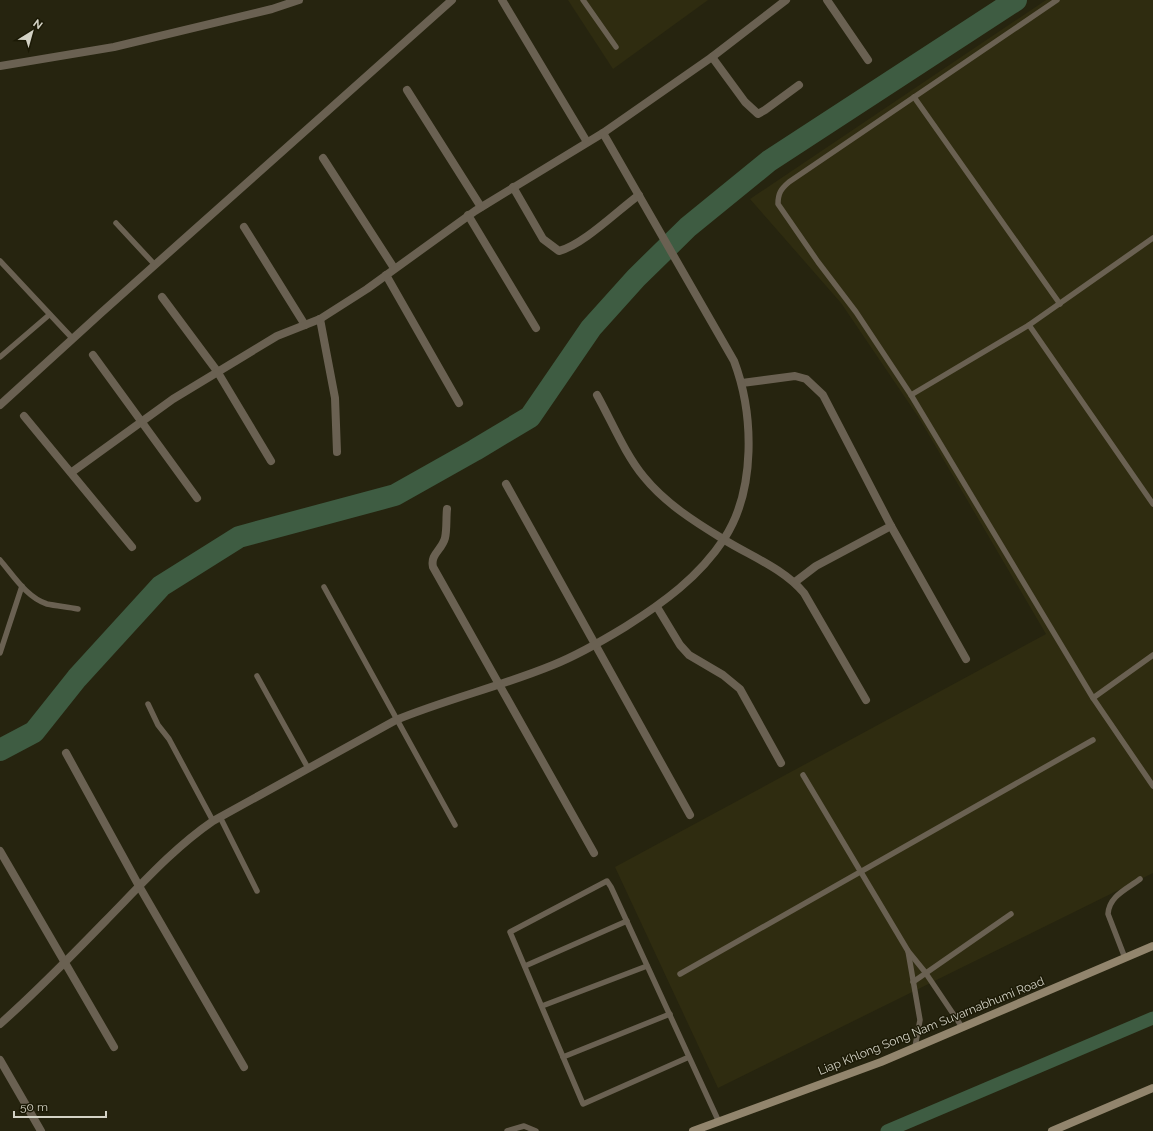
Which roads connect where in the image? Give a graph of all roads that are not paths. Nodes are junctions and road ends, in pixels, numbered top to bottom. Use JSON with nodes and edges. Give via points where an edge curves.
{"nodes":[{"id":1,"x":299,"y":0,"type":"edge"},
{"id":2,"x":452,"y":0,"type":"edge"},
{"id":3,"x":502,"y":0,"type":"edge"},
{"id":4,"x":583,"y":0,"type":"edge"},
{"id":5,"x":786,"y":0,"type":"edge"},
{"id":6,"x":827,"y":0,"type":"edge"},
{"id":7,"x":1057,"y":0,"type":"edge"},
{"id":8,"x":616,"y":47,"type":"dead end"},
{"id":9,"x":712,"y":57,"type":"junction"},
{"id":10,"x":868,"y":60,"type":"dead end"},
{"id":11,"x":0,"y":66,"type":"edge"},
{"id":12,"x":799,"y":85,"type":"dead end"},
{"id":13,"x":407,"y":90,"type":"dead end"},
{"id":14,"x":914,"y":97,"type":"junction"},
{"id":15,"x":603,"y":133,"type":"junction"},
{"id":16,"x":587,"y":142,"type":"junction"},
{"id":17,"x":323,"y":158,"type":"dead end"},
{"id":18,"x":513,"y":187,"type":"junction"},
{"id":19,"x":639,"y":195,"type":"junction"},
{"id":20,"x":481,"y":207,"type":"junction"},
{"id":21,"x":468,"y":215,"type":"junction"},
{"id":22,"x":116,"y":223,"type":"dead end"},
{"id":23,"x":244,"y":227,"type":"dead end"},
{"id":24,"x":1153,"y":238,"type":"edge"},
{"id":25,"x":0,"y":261,"type":"edge"},
{"id":26,"x":155,"y":265,"type":"junction"},
{"id":27,"x":394,"y":268,"type":"junction"},
{"id":28,"x":386,"y":274,"type":"junction"},
{"id":29,"x":162,"y":298,"type":"dead end"},
{"id":30,"x":1060,"y":304,"type":"junction"},
{"id":31,"x":49,"y":314,"type":"junction"},
{"id":32,"x":320,"y":319,"type":"junction"},
{"id":33,"x":305,"y":325,"type":"junction"},
{"id":34,"x":1030,"y":325,"type":"junction"},
{"id":35,"x":536,"y":328,"type":"dead end"},
{"id":36,"x":72,"y":338,"type":"junction"},
{"id":37,"x":92,"y":354,"type":"dead end"},
{"id":38,"x":0,"y":358,"type":"edge"},
{"id":39,"x":217,"y":371,"type":"junction"},
{"id":40,"x":742,"y":383,"type":"junction"},
{"id":41,"x":597,"y":395,"type":"dead end"},
{"id":42,"x":911,"y":395,"type":"junction"},
{"id":43,"x":459,"y":403,"type":"dead end"},
{"id":44,"x":0,"y":405,"type":"edge"},
{"id":45,"x":24,"y":416,"type":"dead end"},
{"id":46,"x":141,"y":422,"type":"junction"},
{"id":47,"x":337,"y":452,"type":"dead end"},
{"id":48,"x":271,"y":461,"type":"dead end"},
{"id":49,"x":72,"y":472,"type":"junction"},
{"id":50,"x":506,"y":484,"type":"dead end"},
{"id":51,"x":197,"y":498,"type":"dead end"},
{"id":52,"x":1153,"y":504,"type":"edge"},
{"id":53,"x":446,"y":509,"type":"dead end"},
{"id":54,"x":891,"y":526,"type":"junction"},
{"id":55,"x":724,"y":539,"type":"junction"},
{"id":56,"x":132,"y":547,"type":"dead end"},
{"id":57,"x":0,"y":560,"type":"edge"},
{"id":58,"x":795,"y":582,"type":"junction"},
{"id":59,"x":22,"y":586,"type":"junction"},
{"id":60,"x":324,"y":588,"type":"dead end"},
{"id":61,"x":657,"y":607,"type":"junction"},
{"id":62,"x":78,"y":608,"type":"dead end"},
{"id":63,"x":595,"y":645,"type":"junction"},
{"id":64,"x":0,"y":653,"type":"edge"},
{"id":65,"x":1153,"y":655,"type":"edge"},
{"id":66,"x":966,"y":659,"type":"dead end"},
{"id":67,"x":257,"y":676,"type":"dead end"},
{"id":68,"x":500,"y":684,"type":"junction"},
{"id":69,"x":1093,"y":698,"type":"junction"},
{"id":70,"x":866,"y":700,"type":"dead end"},
{"id":71,"x":148,"y":704,"type":"dead end"},
{"id":72,"x":396,"y":720,"type":"junction"},
{"id":73,"x":1093,"y":740,"type":"dead end"},
{"id":74,"x":66,"y":753,"type":"dead end"},
{"id":75,"x":780,"y":763,"type":"dead end"},
{"id":76,"x":308,"y":768,"type":"junction"},
{"id":77,"x":803,"y":775,"type":"dead end"},
{"id":78,"x":1153,"y":786,"type":"edge"},
{"id":79,"x":690,"y":815,"type":"dead end"},
{"id":80,"x":217,"y":819,"type":"junction"},
{"id":81,"x":455,"y":825,"type":"dead end"},
{"id":82,"x":0,"y":851,"type":"edge"},
{"id":83,"x":594,"y":853,"type":"dead end"},
{"id":84,"x":861,"y":871,"type":"junction"},
{"id":85,"x":1140,"y":879,"type":"dead end"},
{"id":86,"x":139,"y":886,"type":"junction"},
{"id":87,"x":258,"y":891,"type":"dead end"},
{"id":88,"x":1011,"y":914,"type":"dead end"},
{"id":89,"x":627,"y":921,"type":"junction"},
{"id":90,"x":1153,"y":946,"type":"edge"},
{"id":91,"x":908,"y":951,"type":"junction"},
{"id":92,"x":1125,"y":958,"type":"junction"},
{"id":93,"x":65,"y":962,"type":"junction"},
{"id":94,"x":524,"y":966,"type":"junction"},
{"id":95,"x":647,"y":966,"type":"junction"},
{"id":96,"x":925,"y":972,"type":"junction"},
{"id":97,"x":680,"y":974,"type":"dead end"},
{"id":98,"x":913,"y":982,"type":"junction"},
{"id":99,"x":542,"y":1006,"type":"junction"},
{"id":100,"x":670,"y":1014,"type":"junction"},
{"id":101,"x":0,"y":1024,"type":"edge"},
{"id":102,"x":962,"y":1027,"type":"junction"},
{"id":103,"x":114,"y":1047,"type":"dead end"},
{"id":104,"x":916,"y":1047,"type":"junction"},
{"id":105,"x":563,"y":1057,"type":"junction"},
{"id":106,"x":689,"y":1057,"type":"junction"},
{"id":107,"x":0,"y":1060,"type":"edge"},
{"id":108,"x":244,"y":1068,"type":"dead end"},
{"id":109,"x":1153,"y":1088,"type":"edge"},
{"id":110,"x":719,"y":1122,"type":"junction"},
{"id":111,"x":41,"y":1131,"type":"edge"},
{"id":112,"x":507,"y":1131,"type":"edge"},
{"id":113,"x":536,"y":1131,"type":"edge"},
{"id":114,"x":694,"y":1131,"type":"edge"},
{"id":115,"x":1052,"y":1131,"type":"edge"}],
"edges":[{"from":1,"to":11,"type":"street","via":[[272,9],[114,47]]},
{"from":2,"to":26,"type":"street"},
{"from":3,"to":16,"type":"street"},
{"from":4,"to":8,"type":"lane"},
{"from":5,"to":9,"type":"street"},
{"from":6,"to":10,"type":"street"},
{"from":7,"to":14,"type":"lane"},
{"from":9,"to":12,"type":"street","via":[[745,102],[758,114]]},
{"from":9,"to":15,"type":"street"},
{"from":13,"to":20,"type":"street"},
{"from":14,"to":30,"type":"lane"},
{"from":14,"to":42,"type":"lane","via":[[786,185],[778,195],[778,204],[856,312]]},
{"from":15,"to":16,"type":"street"},
{"from":15,"to":19,"type":"street"},
{"from":16,"to":18,"type":"street"},
{"from":17,"to":27,"type":"street"},
{"from":18,"to":19,"type":"street","via":[[544,239],[558,251],[584,238]]},
{"from":18,"to":20,"type":"street"},
{"from":19,"to":40,"type":"street","via":[[734,361]]},
{"from":20,"to":21,"type":"street"},
{"from":21,"to":27,"type":"street"},
{"from":21,"to":35,"type":"street"},
{"from":22,"to":26,"type":"lane"},
{"from":23,"to":33,"type":"street"},
{"from":24,"to":30,"type":"lane"},
{"from":25,"to":31,"type":"lane"},
{"from":26,"to":36,"type":"street"},
{"from":27,"to":28,"type":"street"},
{"from":28,"to":32,"type":"street"},
{"from":28,"to":43,"type":"street"},
{"from":29,"to":39,"type":"street"},
{"from":30,"to":34,"type":"lane"},
{"from":31,"to":36,"type":"lane"},
{"from":31,"to":38,"type":"lane"},
{"from":32,"to":33,"type":"street"},
{"from":32,"to":47,"type":"street","via":[[334,398]]},
{"from":33,"to":39,"type":"street","via":[[277,336]]},
{"from":34,"to":42,"type":"lane"},
{"from":34,"to":52,"type":"lane"},
{"from":36,"to":44,"type":"street"},
{"from":37,"to":46,"type":"street"},
{"from":39,"to":46,"type":"street"},
{"from":39,"to":48,"type":"street"},
{"from":40,"to":54,"type":"street","via":[[795,376],[806,379],[815,386],[823,395]]},
{"from":40,"to":55,"type":"street","via":[[749,430],[749,456],[741,498]]},
{"from":41,"to":55,"type":"street","via":[[644,477],[660,495]]},
{"from":42,"to":69,"type":"lane"},
{"from":45,"to":49,"type":"street"},
{"from":46,"to":49,"type":"street"},
{"from":46,"to":51,"type":"street"},
{"from":49,"to":56,"type":"street"},
{"from":50,"to":63,"type":"street"},
{"from":53,"to":68,"type":"street","via":[[444,540],[434,556],[433,567]]},
{"from":54,"to":58,"type":"street","via":[[816,566]]},
{"from":54,"to":66,"type":"street"},
{"from":55,"to":58,"type":"street"},
{"from":55,"to":61,"type":"street","via":[[687,582]]},
{"from":57,"to":59,"type":"lane"},
{"from":58,"to":70,"type":"street","via":[[804,593]]},
{"from":59,"to":62,"type":"lane","via":[[46,603]]},
{"from":59,"to":64,"type":"lane"},
{"from":60,"to":72,"type":"lane"},
{"from":61,"to":63,"type":"street"},
{"from":61,"to":75,"type":"street","via":[[689,655],[723,675],[740,689]]},
{"from":63,"to":68,"type":"street","via":[[554,665]]},
{"from":63,"to":79,"type":"street"},
{"from":65,"to":69,"type":"lane"},
{"from":67,"to":76,"type":"lane"},
{"from":68,"to":72,"type":"street","via":[[427,707]]},
{"from":68,"to":83,"type":"street"},
{"from":69,"to":78,"type":"lane"},
{"from":71,"to":80,"type":"lane","via":[[158,725]]},
{"from":72,"to":76,"type":"street"},
{"from":72,"to":81,"type":"lane"},
{"from":73,"to":84,"type":"lane"},
{"from":74,"to":86,"type":"street"},
{"from":76,"to":80,"type":"street"},
{"from":77,"to":84,"type":"lane"},
{"from":80,"to":86,"type":"street","via":[[192,836]]},
{"from":80,"to":87,"type":"lane"},
{"from":82,"to":93,"type":"street"},
{"from":84,"to":91,"type":"lane"},
{"from":84,"to":97,"type":"lane"},
{"from":85,"to":92,"type":"lane","via":[[1114,898],[1109,906],[1108,914]]},
{"from":86,"to":93,"type":"street"},
{"from":86,"to":108,"type":"street"},
{"from":88,"to":96,"type":"lane"},
{"from":89,"to":94,"type":"lane"},
{"from":89,"to":94,"type":"lane","via":[[607,881],[510,932]]},
{"from":89,"to":95,"type":"lane"},
{"from":90,"to":92,"type":"main road","name":"Liap Khlong Song Nam Suvarnabhumi Road"},
{"from":91,"to":96,"type":"lane"},
{"from":91,"to":98,"type":"lane"},
{"from":92,"to":102,"type":"main road","name":"Liap Khlong Song Nam Suvarnabhumi Road"},
{"from":93,"to":101,"type":"street"},
{"from":93,"to":103,"type":"street"},
{"from":94,"to":99,"type":"lane"},
{"from":95,"to":99,"type":"lane"},
{"from":95,"to":100,"type":"lane"},
{"from":96,"to":98,"type":"lane"},
{"from":96,"to":102,"type":"lane"},
{"from":98,"to":104,"type":"lane","via":[[920,1020]]},
{"from":99,"to":105,"type":"lane"},
{"from":100,"to":105,"type":"lane"},
{"from":100,"to":106,"type":"lane"},
{"from":102,"to":104,"type":"main road","name":"Liap Khlong Song Nam Suvarnabhumi Road"},
{"from":104,"to":110,"type":"main road","name":"Liap Khlong Song Nam Suvarnabhumi Road"},
{"from":105,"to":106,"type":"lane","via":[[583,1104]]},
{"from":106,"to":110,"type":"lane"},
{"from":107,"to":111,"type":"street"},
{"from":109,"to":115,"type":"main road"},
{"from":110,"to":114,"type":"main road","name":"Liap Khlong Song Nam Suvarnabhumi Road"},
{"from":112,"to":113,"type":"lane","via":[[524,1126]]}]}
